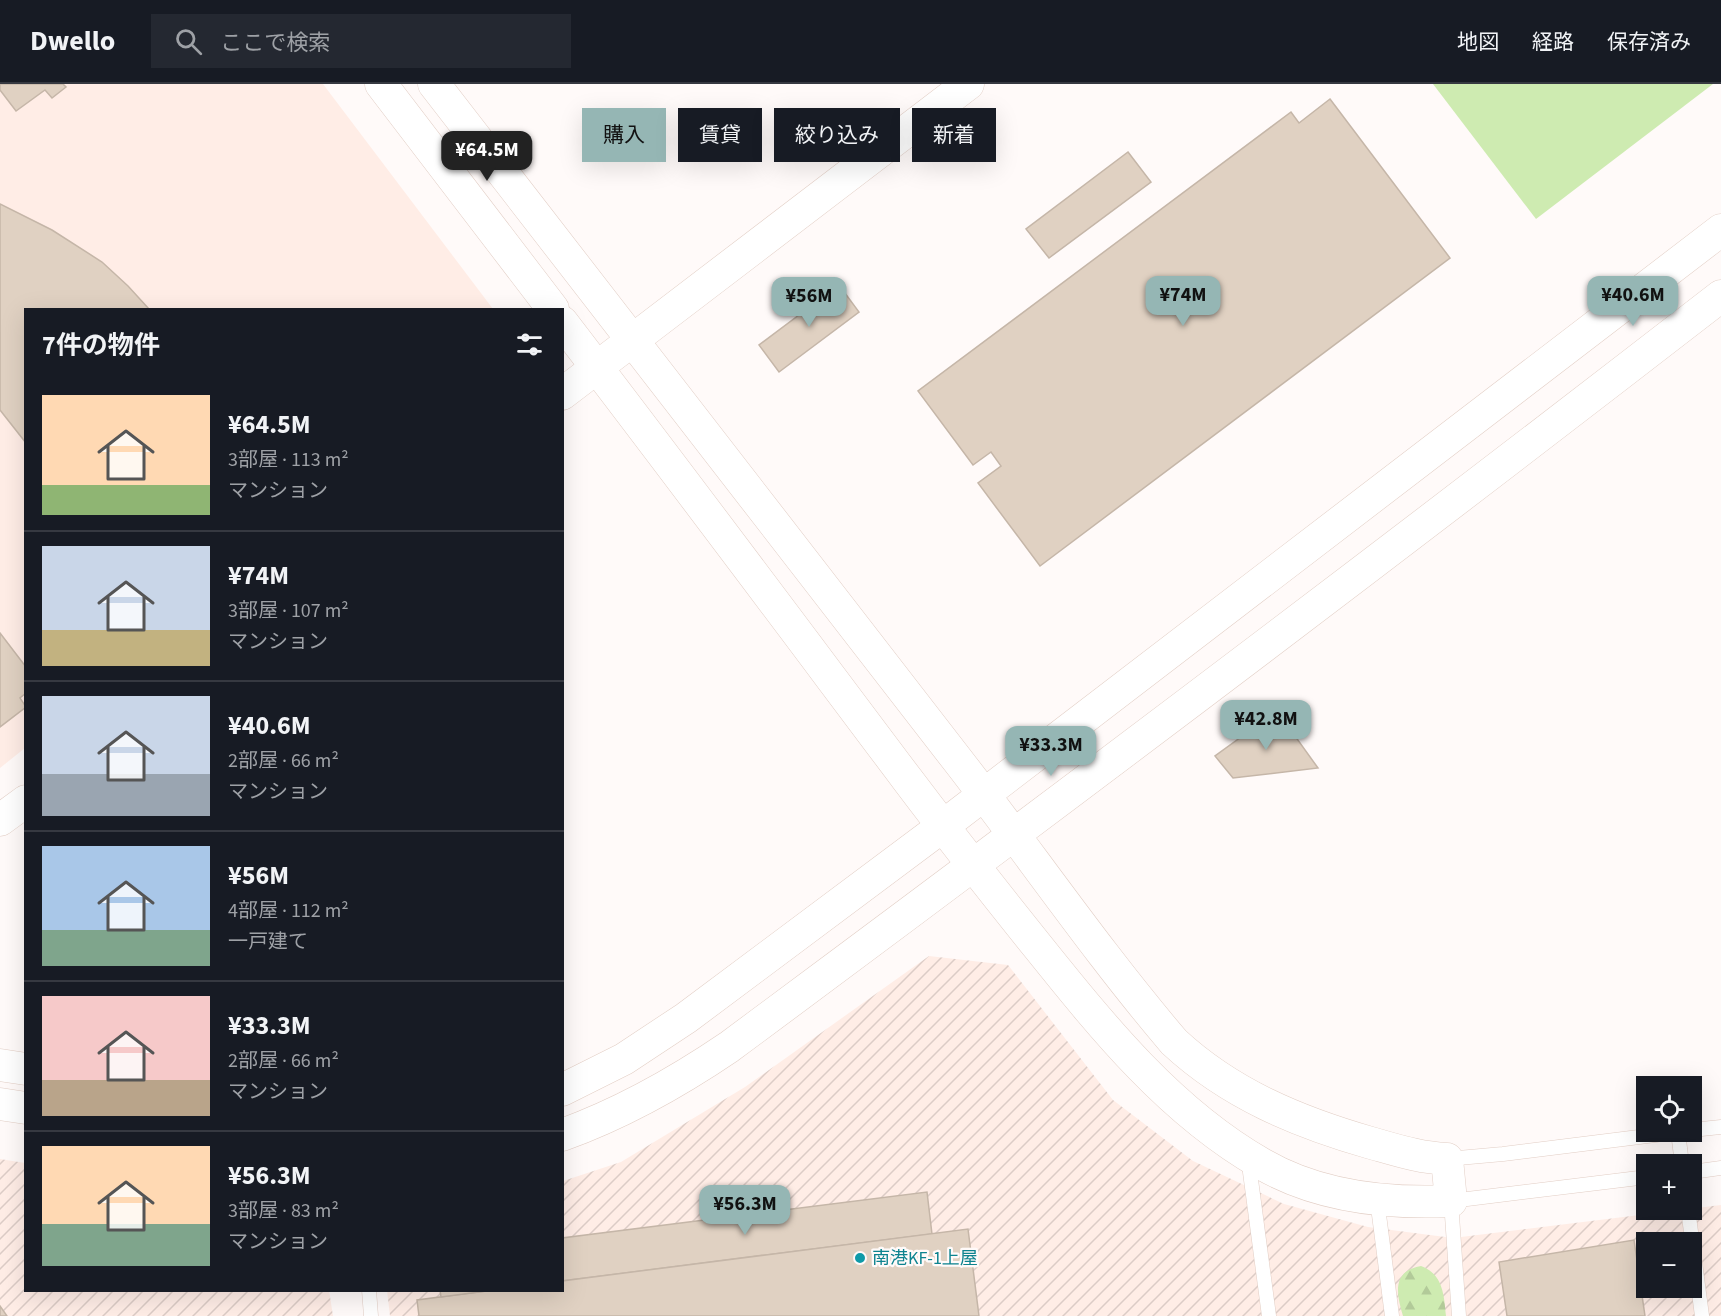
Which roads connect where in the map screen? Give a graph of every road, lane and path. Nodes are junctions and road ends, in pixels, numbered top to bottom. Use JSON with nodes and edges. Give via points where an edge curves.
{"nodes":[{"id":1,"x":381,"y":84,"type":"edge"},
{"id":2,"x":434,"y":84,"type":"edge"},
{"id":3,"x":968,"y":84,"type":"edge"},
{"id":4,"x":1721,"y":230,"type":"edge"},
{"id":5,"x":1721,"y":296,"type":"edge"},
{"id":6,"x":552,"y":308,"type":"edge"},
{"id":7,"x":564,"y":325,"type":"edge"},
{"id":8,"x":631,"y":342,"type":"junction"},
{"id":9,"x":598,"y":368,"type":"junction"},
{"id":10,"x":564,"y":393,"type":"edge"},
{"id":11,"x":984,"y":794,"type":"junction"},
{"id":12,"x":24,"y":802,"type":"edge"},
{"id":13,"x":0,"y":820,"type":"edge"},
{"id":14,"x":943,"y":826,"type":"junction"},
{"id":15,"x":1015,"y":836,"type":"junction"},
{"id":16,"x":973,"y":866,"type":"junction"},
{"id":17,"x":0,"y":1065,"type":"edge"},
{"id":18,"x":24,"y":1070,"type":"edge"},
{"id":19,"x":564,"y":1088,"type":"edge"},
{"id":20,"x":0,"y":1104,"type":"edge"},
{"id":21,"x":24,"y":1108,"type":"edge"},
{"id":22,"x":1721,"y":1127,"type":"edge"},
{"id":23,"x":1702,"y":1129,"type":"edge"},
{"id":24,"x":564,"y":1134,"type":"edge"},
{"id":25,"x":1636,"y":1137,"type":"edge"},
{"id":26,"x":1248,"y":1156,"type":"junction"},
{"id":27,"x":1447,"y":1159,"type":"junction"},
{"id":28,"x":1721,"y":1168,"type":"edge"},
{"id":29,"x":1702,"y":1171,"type":"edge"},
{"id":30,"x":1636,"y":1178,"type":"edge"},
{"id":31,"x":1377,"y":1199,"type":"junction"},
{"id":32,"x":1451,"y":1201,"type":"junction"},
{"id":33,"x":1689,"y":1220,"type":"edge"},
{"id":34,"x":369,"y":1292,"type":"edge"},
{"id":35,"x":371,"y":1316,"type":"edge"},
{"id":36,"x":1269,"y":1316,"type":"edge"},
{"id":37,"x":1392,"y":1316,"type":"edge"},
{"id":38,"x":1459,"y":1316,"type":"edge"},
{"id":39,"x":1702,"y":1316,"type":"edge"}],
"edges":[{"from":1,"to":6,"type":"street"},
{"from":2,"to":8,"type":"street"},
{"from":3,"to":8,"type":"street"},
{"from":4,"to":11,"type":"street"},
{"from":5,"to":15,"type":"street"},
{"from":7,"to":9,"type":"street"},
{"from":8,"to":9,"type":"street"},
{"from":8,"to":11,"type":"street"},
{"from":9,"to":10,"type":"street"},
{"from":9,"to":14,"type":"street"},
{"from":11,"to":14,"type":"street"},
{"from":11,"to":15,"type":"street"},
{"from":12,"to":13,"type":"street"},
{"from":14,"to":16,"type":"street"},
{"from":14,"to":19,"type":"street","via":[[686,1018],[624,1059]]},
{"from":15,"to":16,"type":"street"},
{"from":15,"to":27,"type":"street","via":[[1159,1025],[1210,1073],[1293,1117],[1411,1154]]},
{"from":16,"to":24,"type":"street","via":[[691,1073],[621,1112]]},
{"from":16,"to":26,"type":"street","via":[[1090,1011],[1142,1068],[1209,1128]]},
{"from":17,"to":18,"type":"street"},
{"from":20,"to":21,"type":"street"},
{"from":22,"to":23,"type":"lane"},
{"from":25,"to":27,"type":"lane"},
{"from":26,"to":31,"type":"street","via":[[1316,1187]]},
{"from":26,"to":36,"type":"lane"},
{"from":27,"to":32,"type":"street"},
{"from":28,"to":29,"type":"lane"},
{"from":30,"to":32,"type":"lane"},
{"from":31,"to":32,"type":"street"},
{"from":31,"to":37,"type":"lane"},
{"from":32,"to":38,"type":"lane"},
{"from":33,"to":39,"type":"lane"},
{"from":34,"to":35,"type":"lane"}]}
